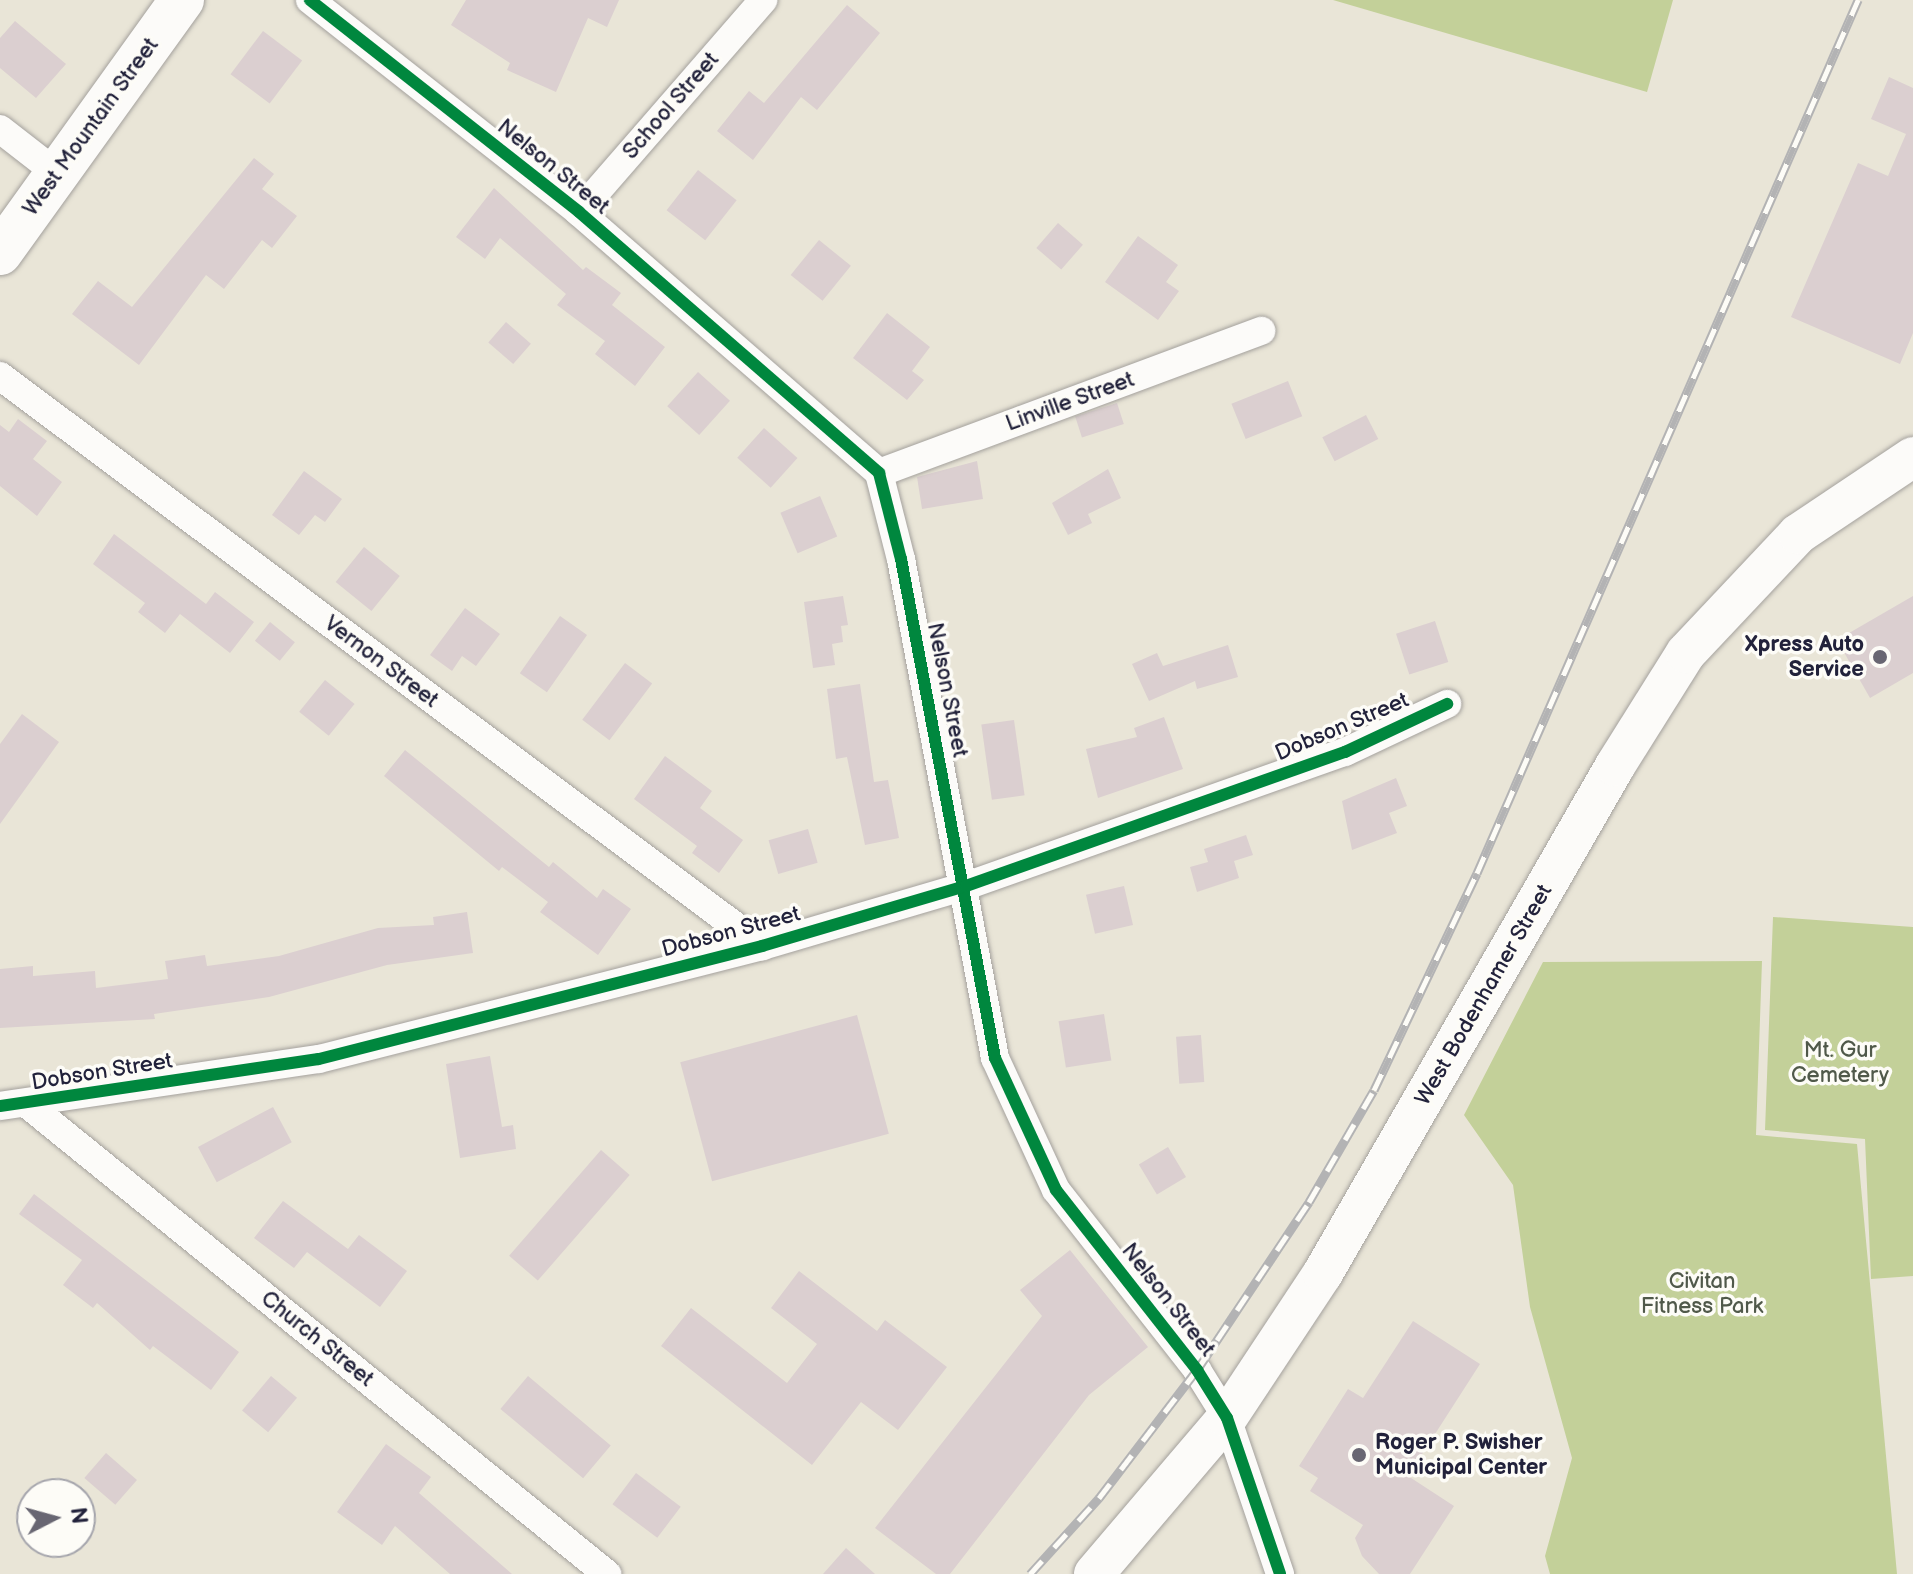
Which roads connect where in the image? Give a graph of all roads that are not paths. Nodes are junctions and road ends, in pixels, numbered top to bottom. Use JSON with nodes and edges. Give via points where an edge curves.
{"nodes":[{"id":1,"x":182,"y":0,"type":"edge"},
{"id":2,"x":310,"y":0,"type":"edge"},
{"id":3,"x":763,"y":0,"type":"edge"},
{"id":4,"x":0,"y":129,"type":"edge"},
{"id":5,"x":59,"y":175,"type":"junction"},
{"id":6,"x":579,"y":212,"type":"junction"},
{"id":7,"x":0,"y":253,"type":"edge"},
{"id":8,"x":1261,"y":331,"type":"dead end"},
{"id":9,"x":0,"y":376,"type":"edge"},
{"id":10,"x":1913,"y":457,"type":"edge"},
{"id":11,"x":879,"y":473,"type":"junction"},
{"id":12,"x":1447,"y":704,"type":"dead end"},
{"id":13,"x":966,"y":886,"type":"junction"},
{"id":14,"x":762,"y":946,"type":"junction"},
{"id":15,"x":14,"y":1105,"type":"edge"},
{"id":16,"x":1227,"y":1418,"type":"junction"},
{"id":17,"x":607,"y":1574,"type":"edge"},
{"id":18,"x":1094,"y":1574,"type":"edge"},
{"id":19,"x":1280,"y":1574,"type":"edge"}],
"edges":[{"from":1,"to":5,"type":"main road","name":"West Mountain Street"},
{"from":2,"to":6,"type":"street","name":"Nelson Street"},
{"from":3,"to":6,"type":"street","name":"School Street"},
{"from":4,"to":5,"type":"street"},
{"from":5,"to":7,"type":"main road","name":"West Mountain Street"},
{"from":6,"to":11,"type":"street","name":"Nelson Street"},
{"from":8,"to":11,"type":"street","name":"Linville Street"},
{"from":9,"to":14,"type":"street","name":"Vernon Street"},
{"from":10,"to":16,"type":"main road","name":"West Bodenhamer Street","via":[[1798,534],[1686,653],[1615,766],[1323,1273]]},
{"from":11,"to":13,"type":"street","name":"Nelson Street"},
{"from":12,"to":13,"type":"street","name":"Dobson Street","via":[[1345,752]]},
{"from":13,"to":14,"type":"street","name":"Dobson Street"},
{"from":13,"to":16,"type":"street","name":"Nelson Street","via":[[995,1058],[1056,1190],[1197,1370]]},
{"from":14,"to":15,"type":"street","name":"Dobson Street","via":[[319,1059]]},
{"from":15,"to":17,"type":"street","name":"Church Street"},
{"from":16,"to":18,"type":"main road","name":"West Bodenhamer Street"},
{"from":16,"to":19,"type":"street","name":"Nelson Street"}]}
